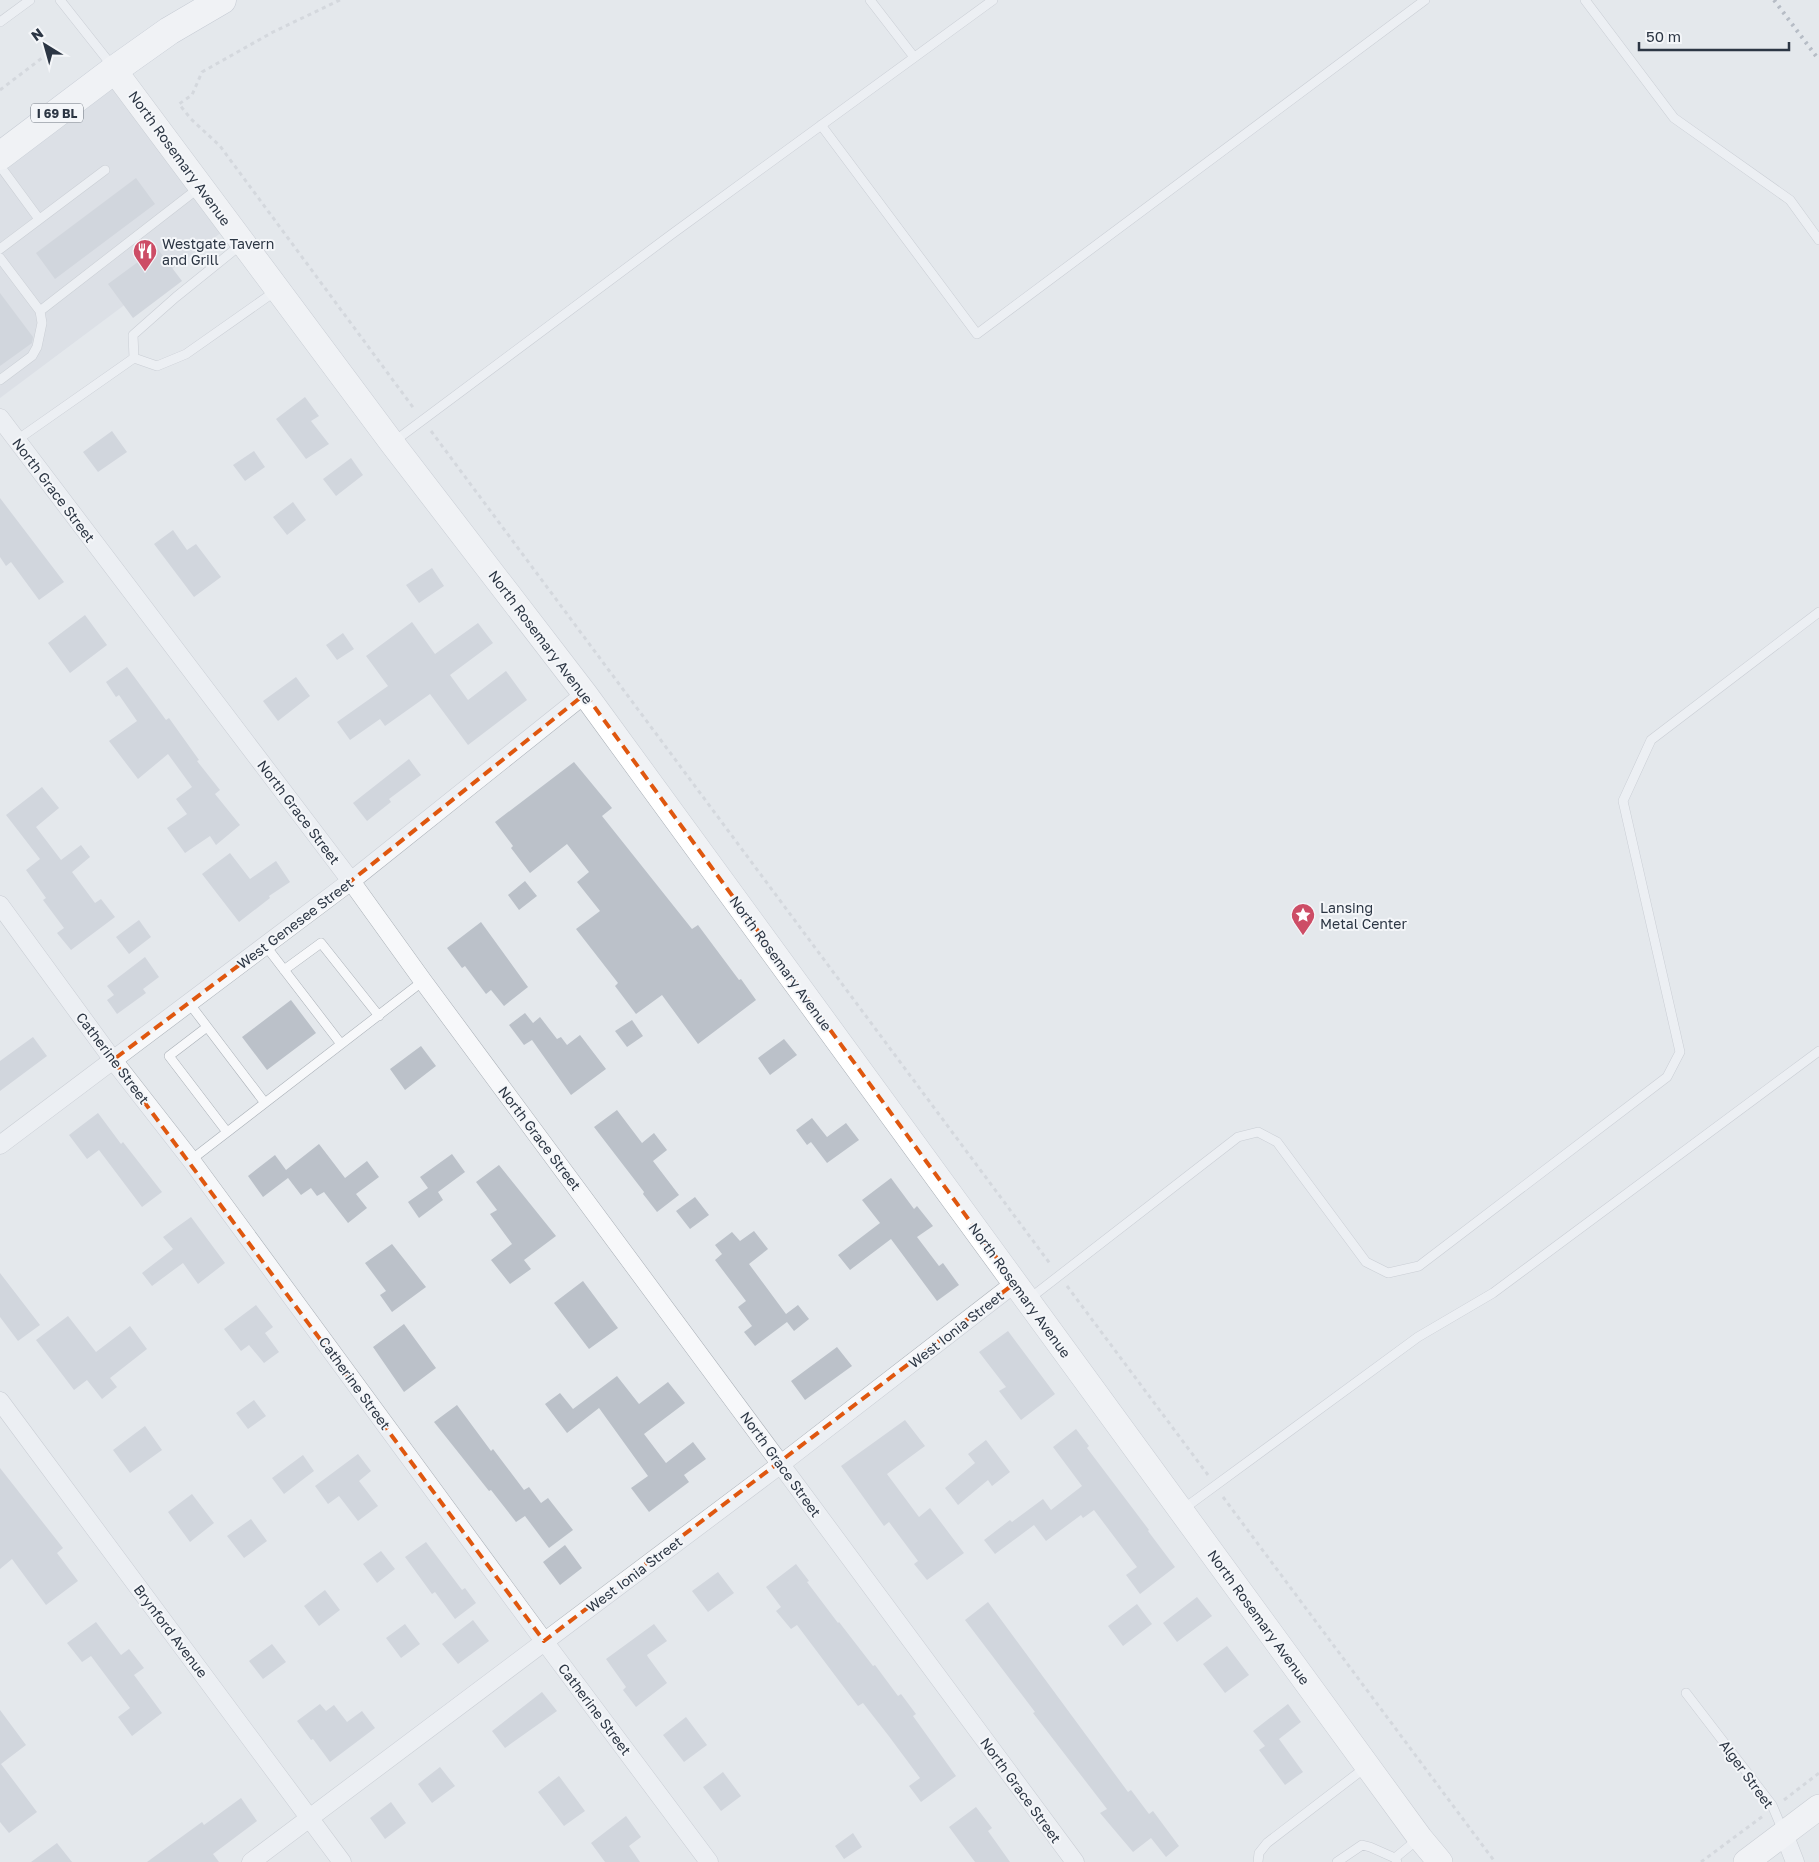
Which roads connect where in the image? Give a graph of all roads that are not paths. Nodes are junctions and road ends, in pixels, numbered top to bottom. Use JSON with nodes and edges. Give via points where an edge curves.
{"nodes":[{"id":1,"x":30,"y":0,"type":"edge"},
{"id":2,"x":60,"y":0,"type":"edge"},
{"id":3,"x":222,"y":0,"type":"edge"},
{"id":4,"x":870,"y":0,"type":"edge"},
{"id":5,"x":993,"y":0,"type":"edge"},
{"id":6,"x":1425,"y":0,"type":"edge"},
{"id":7,"x":1585,"y":0,"type":"edge"},
{"id":8,"x":0,"y":22,"type":"edge"},
{"id":9,"x":914,"y":57,"type":"junction"},
{"id":10,"x":114,"y":70,"type":"junction"},
{"id":11,"x":821,"y":125,"type":"junction"},
{"id":12,"x":0,"y":156,"type":"edge"},
{"id":13,"x":0,"y":166,"type":"edge"},
{"id":14,"x":105,"y":170,"type":"dead end"},
{"id":15,"x":201,"y":186,"type":"junction"},
{"id":16,"x":39,"y":219,"type":"junction"},
{"id":17,"x":1819,"y":240,"type":"edge"},
{"id":18,"x":243,"y":243,"type":"junction"},
{"id":19,"x":0,"y":249,"type":"edge"},
{"id":20,"x":0,"y":258,"type":"edge"},
{"id":21,"x":277,"y":290,"type":"junction"},
{"id":22,"x":40,"y":310,"type":"junction"},
{"id":23,"x":134,"y":358,"type":"junction"},
{"id":24,"x":0,"y":380,"type":"edge"},
{"id":25,"x":0,"y":418,"type":"edge"},
{"id":26,"x":17,"y":440,"type":"junction"},
{"id":27,"x":392,"y":443,"type":"junction"},
{"id":28,"x":1819,"y":612,"type":"edge"},
{"id":29,"x":585,"y":694,"type":"junction"},
{"id":30,"x":352,"y":881,"type":"junction"},
{"id":31,"x":0,"y":905,"type":"edge"},
{"id":32,"x":265,"y":945,"type":"junction"},
{"id":33,"x":284,"y":970,"type":"junction"},
{"id":34,"x":424,"y":981,"type":"junction"},
{"id":35,"x":188,"y":1003,"type":"junction"},
{"id":36,"x":379,"y":1016,"type":"junction"},
{"id":37,"x":207,"y":1027,"type":"junction"},
{"id":38,"x":341,"y":1044,"type":"junction"},
{"id":39,"x":1819,"y":1051,"type":"edge"},
{"id":40,"x":113,"y":1060,"type":"junction"},
{"id":41,"x":265,"y":1103,"type":"junction"},
{"id":42,"x":227,"y":1132,"type":"junction"},
{"id":43,"x":0,"y":1146,"type":"edge"},
{"id":44,"x":191,"y":1160,"type":"junction"},
{"id":45,"x":1021,"y":1292,"type":"junction"},
{"id":46,"x":0,"y":1401,"type":"edge"},
{"id":47,"x":781,"y":1464,"type":"junction"},
{"id":48,"x":1182,"y":1511,"type":"junction"},
{"id":49,"x":544,"y":1641,"type":"junction"},
{"id":50,"x":1686,"y":1693,"type":"dead end"},
{"id":51,"x":1368,"y":1766,"type":"junction"},
{"id":52,"x":1819,"y":1807,"type":"edge"},
{"id":53,"x":309,"y":1818,"type":"junction"},
{"id":54,"x":1784,"y":1834,"type":"junction"},
{"id":55,"x":1420,"y":1838,"type":"junction"},
{"id":56,"x":1396,"y":1860,"type":"edge"},
{"id":57,"x":251,"y":1862,"type":"edge"},
{"id":58,"x":342,"y":1862,"type":"edge"},
{"id":59,"x":709,"y":1862,"type":"edge"},
{"id":60,"x":1075,"y":1862,"type":"edge"},
{"id":61,"x":1258,"y":1862,"type":"edge"},
{"id":62,"x":1337,"y":1862,"type":"edge"},
{"id":63,"x":1440,"y":1862,"type":"edge"},
{"id":64,"x":1746,"y":1862,"type":"edge"},
{"id":65,"x":1795,"y":1862,"type":"edge"}],
"edges":[{"from":1,"to":8,"type":"lane"},
{"from":2,"to":10,"type":"lane"},
{"from":3,"to":10,"type":"main road","number":"I 69 BL","via":[[169,31]]},
{"from":4,"to":9,"type":"lane"},
{"from":5,"to":9,"type":"lane"},
{"from":6,"to":11,"type":"lane","via":[[978,334]]},
{"from":7,"to":17,"type":"lane","via":[[1674,118],[1790,200]]},
{"from":9,"to":11,"type":"lane"},
{"from":10,"to":12,"type":"main road","number":"I 69 BL"},
{"from":10,"to":15,"type":"street","name":"North Rosemary Avenue"},
{"from":11,"to":27,"type":"lane"},
{"from":13,"to":16,"type":"lane"},
{"from":14,"to":16,"type":"lane"},
{"from":15,"to":18,"type":"street","name":"North Rosemary Avenue"},
{"from":15,"to":22,"type":"lane"},
{"from":16,"to":19,"type":"lane"},
{"from":18,"to":21,"type":"street","name":"North Rosemary Avenue"},
{"from":18,"to":23,"type":"lane","via":[[133,335]]},
{"from":20,"to":22,"type":"lane"},
{"from":21,"to":23,"type":"lane","via":[[186,354],[157,366]]},
{"from":21,"to":27,"type":"street","name":"North Rosemary Avenue"},
{"from":22,"to":24,"type":"lane","via":[[41,333],[32,356]]},
{"from":23,"to":26,"type":"lane"},
{"from":25,"to":26,"type":"street","name":"North Grace Street"},
{"from":26,"to":30,"type":"street","name":"North Grace Street"},
{"from":27,"to":29,"type":"street","name":"North Rosemary Avenue"},
{"from":28,"to":45,"type":"lane","via":[[1651,740],[1624,802],[1680,1052],[1667,1077],[1419,1266],[1388,1273],[1366,1262],[1277,1142],[1258,1132],[1238,1137],[1059,1276]]},
{"from":29,"to":30,"type":"street","name":"West Genesee Street"},
{"from":29,"to":45,"type":"street","name":"North Rosemary Avenue"},
{"from":30,"to":32,"type":"street","name":"West Genesee Street"},
{"from":30,"to":34,"type":"street","name":"North Grace Street"},
{"from":31,"to":40,"type":"street","name":"Catherine Street"},
{"from":32,"to":33,"type":"lane"},
{"from":32,"to":35,"type":"street","name":"West Genesee Street"},
{"from":33,"to":36,"type":"lane","via":[[321,943]]},
{"from":33,"to":38,"type":"lane"},
{"from":34,"to":36,"type":"lane"},
{"from":34,"to":47,"type":"street","name":"North Grace Street"},
{"from":35,"to":37,"type":"lane"},
{"from":35,"to":40,"type":"street","name":"West Genesee Street"},
{"from":36,"to":38,"type":"lane"},
{"from":37,"to":41,"type":"lane"},
{"from":37,"to":42,"type":"lane","via":[[169,1056]]},
{"from":38,"to":41,"type":"lane"},
{"from":39,"to":48,"type":"lane","via":[[1493,1293],[1418,1337]]},
{"from":40,"to":43,"type":"street","name":"West Genesee Street"},
{"from":40,"to":44,"type":"street","name":"Catherine Street"},
{"from":41,"to":42,"type":"lane"},
{"from":42,"to":44,"type":"lane"},
{"from":44,"to":49,"type":"street","name":"Catherine Street"},
{"from":45,"to":47,"type":"street","name":"West Ionia Street"},
{"from":45,"to":48,"type":"street","name":"North Rosemary Avenue"},
{"from":46,"to":53,"type":"street","name":"Brynford Avenue"},
{"from":47,"to":49,"type":"street","name":"West Ionia Street"},
{"from":47,"to":60,"type":"street","name":"North Grace Street"},
{"from":48,"to":51,"type":"street","name":"North Rosemary Avenue"},
{"from":49,"to":53,"type":"street","name":"West Ionia Street"},
{"from":49,"to":59,"type":"street","name":"Catherine Street"},
{"from":50,"to":54,"type":"lane","name":"Alger Street","via":[[1772,1805]]},
{"from":51,"to":55,"type":"street","name":"North Rosemary Avenue"},
{"from":51,"to":61,"type":"lane","via":[[1267,1843],[1259,1854]]},
{"from":52,"to":54,"type":"street"},
{"from":53,"to":57,"type":"street","name":"West Ionia Street"},
{"from":53,"to":58,"type":"street","name":"Brynford Avenue"},
{"from":54,"to":64,"type":"street"},
{"from":54,"to":65,"type":"street","name":"Alger Street"},
{"from":55,"to":56,"type":"lane"},
{"from":55,"to":63,"type":"street","name":"North Rosemary Avenue"},
{"from":56,"to":62,"type":"lane","via":[[1362,1845]]}]}
